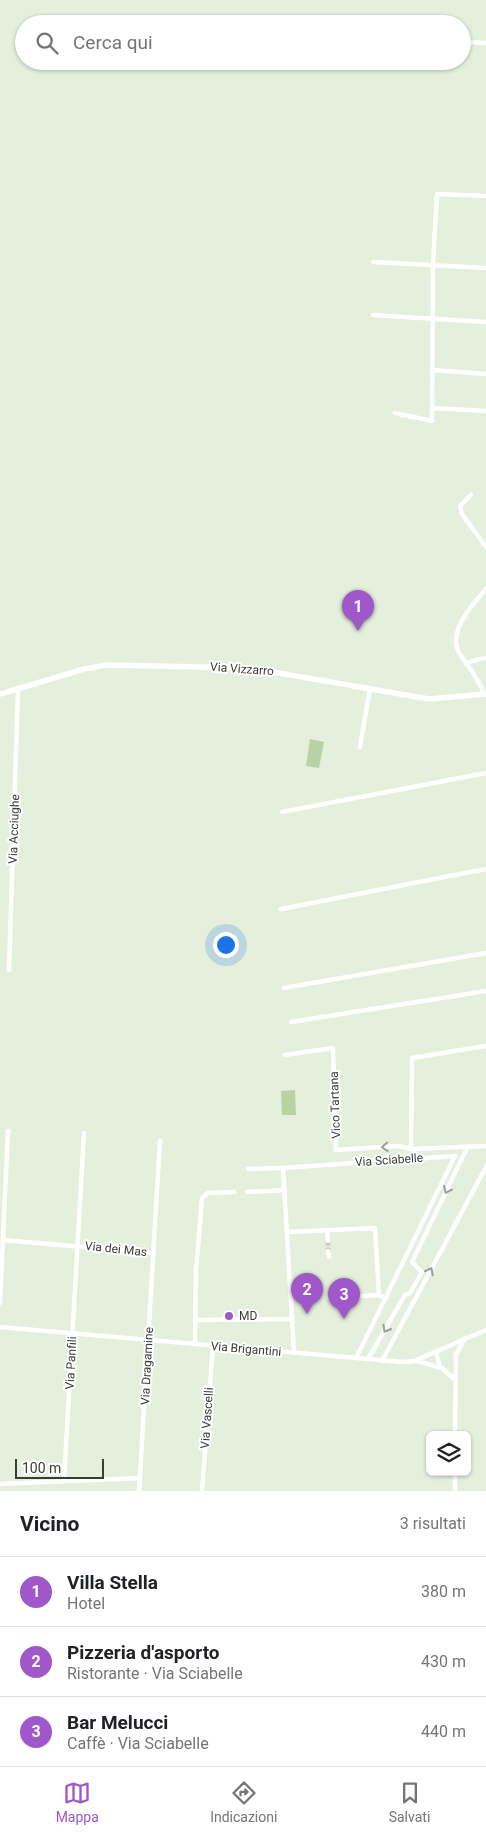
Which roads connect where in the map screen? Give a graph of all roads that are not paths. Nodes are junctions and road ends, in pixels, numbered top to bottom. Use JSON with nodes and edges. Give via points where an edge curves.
{"nodes":[{"id":1,"x":471,"y":42,"type":"edge"},
{"id":2,"x":486,"y":43,"type":"edge"},
{"id":3,"x":486,"y":196,"type":"edge"},
{"id":4,"x":373,"y":262,"type":"dead end"},
{"id":5,"x":433,"y":264,"type":"junction"},
{"id":6,"x":486,"y":268,"type":"edge"},
{"id":7,"x":373,"y":315,"type":"dead end"},
{"id":8,"x":433,"y":319,"type":"junction"},
{"id":9,"x":486,"y":322,"type":"edge"},
{"id":10,"x":432,"y":370,"type":"junction"},
{"id":11,"x":486,"y":374,"type":"edge"},
{"id":12,"x":432,"y":408,"type":"junction"},
{"id":13,"x":486,"y":411,"type":"edge"},
{"id":14,"x":395,"y":413,"type":"dead end"},
{"id":15,"x":471,"y":495,"type":"dead end"},
{"id":16,"x":486,"y":547,"type":"edge"},
{"id":17,"x":486,"y":588,"type":"edge"},
{"id":18,"x":486,"y":658,"type":"edge"},
{"id":19,"x":468,"y":662,"type":"junction"},
{"id":20,"x":18,"y":688,"type":"junction"},
{"id":21,"x":370,"y":688,"type":"junction"},
{"id":22,"x":0,"y":694,"type":"edge"},
{"id":23,"x":485,"y":694,"type":"edge"},
{"id":24,"x":360,"y":747,"type":"dead end"},
{"id":25,"x":486,"y":773,"type":"edge"},
{"id":26,"x":282,"y":812,"type":"dead end"},
{"id":27,"x":486,"y":870,"type":"edge"},
{"id":28,"x":281,"y":909,"type":"dead end"},
{"id":29,"x":486,"y":953,"type":"edge"},
{"id":30,"x":9,"y":970,"type":"dead end"},
{"id":31,"x":284,"y":988,"type":"dead end"},
{"id":32,"x":486,"y":991,"type":"edge"},
{"id":33,"x":291,"y":1022,"type":"dead end"},
{"id":34,"x":486,"y":1046,"type":"edge"},
{"id":35,"x":285,"y":1055,"type":"dead end"},
{"id":36,"x":8,"y":1131,"type":"dead end"},
{"id":37,"x":84,"y":1134,"type":"dead end"},
{"id":38,"x":160,"y":1141,"type":"dead end"},
{"id":39,"x":468,"y":1146,"type":"junction"},
{"id":40,"x":486,"y":1146,"type":"edge"},
{"id":41,"x":411,"y":1149,"type":"junction"},
{"id":42,"x":486,"y":1167,"type":"edge"},
{"id":43,"x":283,"y":1168,"type":"junction"},
{"id":44,"x":248,"y":1169,"type":"dead end"},
{"id":45,"x":285,"y":1190,"type":"junction"},
{"id":46,"x":234,"y":1192,"type":"dead end"},
{"id":47,"x":247,"y":1192,"type":"dead end"},
{"id":48,"x":327,"y":1230,"type":"junction"},
{"id":49,"x":287,"y":1232,"type":"junction"},
{"id":50,"x":3,"y":1240,"type":"junction"},
{"id":51,"x":328,"y":1241,"type":"tunnel mouth"},
{"id":52,"x":78,"y":1245,"type":"junction"},
{"id":53,"x":153,"y":1253,"type":"junction"},
{"id":54,"x":379,"y":1295,"type":"junction"},
{"id":55,"x":329,"y":1298,"type":"dead end"},
{"id":56,"x":385,"y":1298,"type":"junction"},
{"id":57,"x":0,"y":1303,"type":"edge"},
{"id":58,"x":196,"y":1320,"type":"junction"},
{"id":59,"x":292,"y":1320,"type":"junction"},
{"id":60,"x":0,"y":1327,"type":"edge"},
{"id":61,"x":486,"y":1330,"type":"edge"},
{"id":62,"x":73,"y":1333,"type":"junction"},
{"id":63,"x":465,"y":1338,"type":"junction"},
{"id":64,"x":148,"y":1340,"type":"junction"},
{"id":65,"x":195,"y":1344,"type":"junction"},
{"id":66,"x":213,"y":1346,"type":"junction"},
{"id":67,"x":450,"y":1346,"type":"junction"},
{"id":68,"x":436,"y":1352,"type":"junction"},
{"id":69,"x":294,"y":1353,"type":"junction"},
{"id":70,"x":456,"y":1355,"type":"junction"},
{"id":71,"x":356,"y":1358,"type":"junction"},
{"id":72,"x":368,"y":1359,"type":"junction"},
{"id":73,"x":382,"y":1360,"type":"junction"},
{"id":74,"x":414,"y":1361,"type":"junction"},
{"id":75,"x":442,"y":1368,"type":"junction"},
{"id":76,"x":456,"y":1382,"type":"junction"},
{"id":77,"x":455,"y":1431,"type":"edge"},
{"id":78,"x":455,"y":1476,"type":"edge"},
{"id":79,"x":140,"y":1478,"type":"junction"},
{"id":80,"x":64,"y":1480,"type":"junction"},
{"id":81,"x":0,"y":1484,"type":"edge"},
{"id":82,"x":139,"y":1491,"type":"edge"},
{"id":83,"x":202,"y":1491,"type":"edge"},
{"id":84,"x":455,"y":1491,"type":"edge"}],
"edges":[{"from":1,"to":2,"type":"street"},
{"from":3,"to":5,"type":"street","via":[[437,194]]},
{"from":4,"to":5,"type":"street"},
{"from":5,"to":6,"type":"street"},
{"from":5,"to":8,"type":"street"},
{"from":7,"to":8,"type":"street"},
{"from":8,"to":9,"type":"street"},
{"from":8,"to":10,"type":"street"},
{"from":10,"to":11,"type":"street"},
{"from":10,"to":12,"type":"street"},
{"from":12,"to":13,"type":"street"},
{"from":12,"to":14,"type":"street","via":[[432,421]]},
{"from":15,"to":16,"type":"street","via":[[460,506],[462,514]]},
{"from":17,"to":19,"type":"street","via":[[465,614],[459,628],[457,648]]},
{"from":18,"to":19,"type":"street"},
{"from":19,"to":23,"type":"street"},
{"from":20,"to":21,"type":"street","name":"Via Vizzarro","via":[[108,665],[250,668]]},
{"from":20,"to":22,"type":"street","name":"Via Vizzarro"},
{"from":20,"to":30,"type":"street","name":"Via Acciughe"},
{"from":21,"to":23,"type":"street","name":"Via Vizzarro","via":[[429,699]]},
{"from":21,"to":24,"type":"street"},
{"from":25,"to":26,"type":"street"},
{"from":27,"to":28,"type":"street"},
{"from":29,"to":31,"type":"street"},
{"from":32,"to":33,"type":"street"},
{"from":34,"to":41,"type":"street","via":[[412,1058]]},
{"from":41,"to":35,"type":"street","name":"Vico Tartana","one_way":true,"via":[[398,1146],[336,1150],[333,1048]]},
{"from":36,"to":50,"type":"street"},
{"from":37,"to":52,"type":"street","name":"Via Panfili"},
{"from":38,"to":53,"type":"street","name":"Via Dragamine"},
{"from":39,"to":40,"type":"street","name":"Vico Tartana"},
{"from":39,"to":41,"type":"street","name":"Vico Tartana"},
{"from":39,"to":72,"type":"street","one_way":true,"via":[[412,1262],[422,1272]]},
{"from":73,"to":42,"type":"street","one_way":true},
{"from":43,"to":44,"type":"street"},
{"from":43,"to":45,"type":"street"},
{"from":43,"to":56,"type":"street","name":"Via Sciabelle","via":[[455,1156]]},
{"from":45,"to":47,"type":"street"},
{"from":45,"to":49,"type":"street"},
{"from":46,"to":58,"type":"street","via":[[208,1193],[202,1198]]},
{"from":48,"to":49,"type":"street"},
{"from":48,"to":51,"type":"street"},
{"from":48,"to":54,"type":"street","via":[[375,1228]]},
{"from":49,"to":59,"type":"street"},
{"from":50,"to":52,"type":"street","name":"Via dei Mas"},
{"from":50,"to":57,"type":"street"},
{"from":52,"to":53,"type":"street","name":"Via dei Mas"},
{"from":52,"to":62,"type":"street","name":"Via Panfili"},
{"from":53,"to":64,"type":"street","name":"Via Dragamine"},
{"from":54,"to":55,"type":"street"},
{"from":54,"to":56,"type":"street"},
{"from":56,"to":71,"type":"street","name":"Via Sciabelle"},
{"from":58,"to":59,"type":"street"},
{"from":58,"to":65,"type":"street"},
{"from":59,"to":69,"type":"street"},
{"from":60,"to":62,"type":"street","name":"Via Brigantini"},
{"from":61,"to":63,"type":"street","name":"Via Brigantini"},
{"from":62,"to":64,"type":"street","name":"Via Brigantini"},
{"from":62,"to":80,"type":"street","name":"Via Panfili"},
{"from":63,"to":67,"type":"street","name":"Via Brigantini"},
{"from":63,"to":70,"type":"street"},
{"from":64,"to":65,"type":"street","name":"Via Brigantini"},
{"from":64,"to":79,"type":"street","name":"Via Dragamine"},
{"from":65,"to":66,"type":"street","name":"Via Brigantini"},
{"from":66,"to":69,"type":"street","name":"Via Brigantini"},
{"from":66,"to":83,"type":"street","name":"Via Vascelli"},
{"from":67,"to":68,"type":"street","name":"Via Brigantini"},
{"from":67,"to":70,"type":"street"},
{"from":68,"to":74,"type":"street","name":"Via Brigantini"},
{"from":68,"to":75,"type":"street","via":[[437,1362]]},
{"from":69,"to":71,"type":"street","name":"Via Brigantini"},
{"from":70,"to":76,"type":"street"},
{"from":71,"to":72,"type":"street","name":"Via Brigantini"},
{"from":72,"to":73,"type":"street","name":"Via Brigantini"},
{"from":73,"to":74,"type":"street","name":"Via Brigantini"},
{"from":74,"to":75,"type":"street"},
{"from":75,"to":76,"type":"street"},
{"from":76,"to":77,"type":"street"},
{"from":78,"to":84,"type":"street"},
{"from":79,"to":80,"type":"street"},
{"from":79,"to":82,"type":"street","name":"Via Dragamine"},
{"from":80,"to":81,"type":"street"}]}
